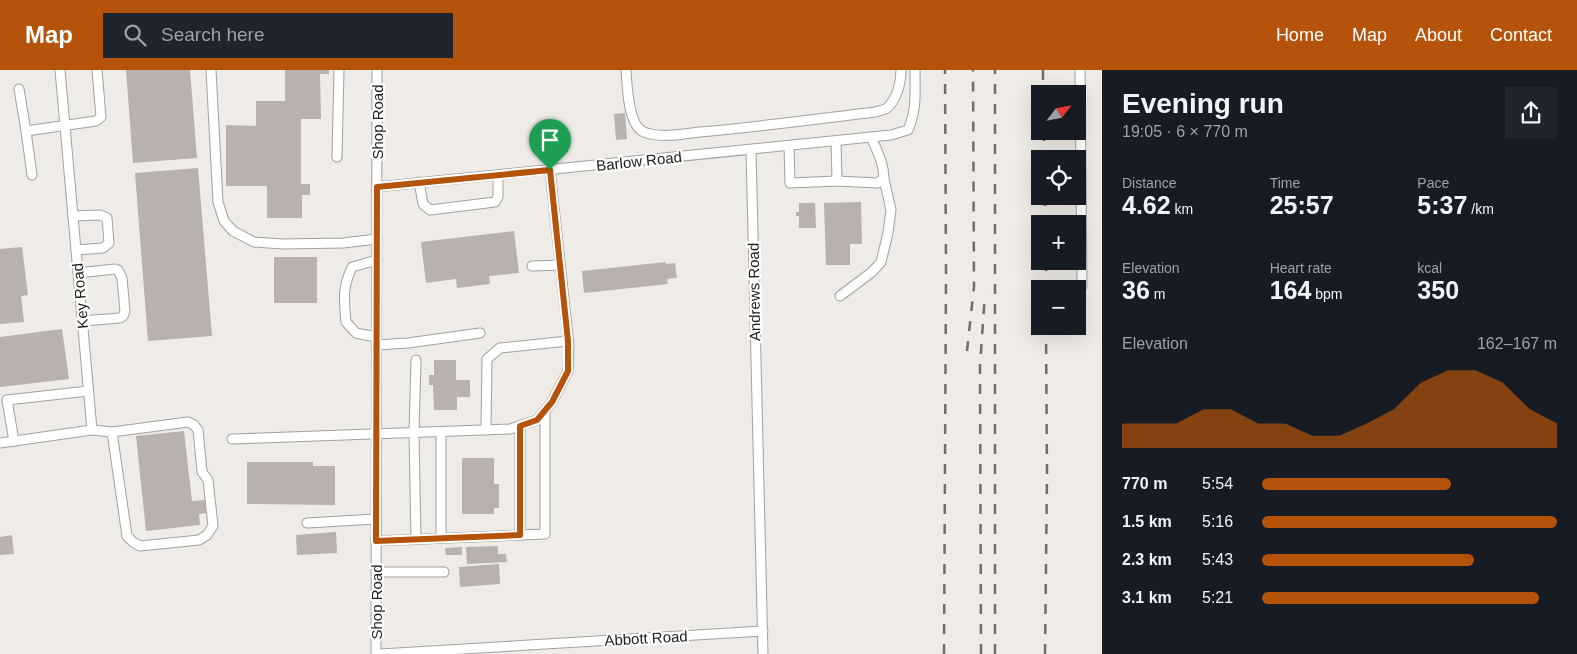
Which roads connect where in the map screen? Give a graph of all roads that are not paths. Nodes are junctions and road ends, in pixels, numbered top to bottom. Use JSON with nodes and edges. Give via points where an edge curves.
{"nodes":[{"id":1,"x":60,"y":70,"type":"edge"},
{"id":2,"x":97,"y":70,"type":"edge"},
{"id":3,"x":211,"y":70,"type":"edge"},
{"id":4,"x":339,"y":70,"type":"edge"},
{"id":5,"x":377,"y":70,"type":"edge"},
{"id":6,"x":626,"y":70,"type":"edge"},
{"id":7,"x":901,"y":70,"type":"edge"},
{"id":8,"x":915,"y":70,"type":"edge"},
{"id":9,"x":1080,"y":70,"type":"edge"},
{"id":10,"x":19,"y":89,"type":"dead end"},
{"id":11,"x":65,"y":126,"type":"junction"},
{"id":12,"x":26,"y":131,"type":"junction"},
{"id":13,"x":871,"y":137,"type":"junction"},
{"id":14,"x":836,"y":141,"type":"junction"},
{"id":15,"x":789,"y":146,"type":"junction"},
{"id":16,"x":751,"y":150,"type":"junction"},
{"id":17,"x":336,"y":157,"type":"dead end"},
{"id":18,"x":550,"y":170,"type":"junction"},
{"id":19,"x":32,"y":175,"type":"dead end"},
{"id":20,"x":498,"y":175,"type":"junction"},
{"id":21,"x":884,"y":179,"type":"junction"},
{"id":22,"x":836,"y":181,"type":"junction"},
{"id":23,"x":419,"y":182,"type":"junction"},
{"id":24,"x":377,"y":187,"type":"junction"},
{"id":25,"x":73,"y":216,"type":"junction"},
{"id":26,"x":377,"y":239,"type":"junction"},
{"id":27,"x":76,"y":250,"type":"junction"},
{"id":28,"x":377,"y":260,"type":"junction"},
{"id":29,"x":560,"y":265,"type":"junction"},
{"id":30,"x":532,"y":266,"type":"dead end"},
{"id":31,"x":78,"y":273,"type":"junction"},
{"id":32,"x":1082,"y":280,"type":"edge"},
{"id":33,"x":840,"y":296,"type":"dead end"},
{"id":34,"x":82,"y":321,"type":"junction"},
{"id":35,"x":480,"y":333,"type":"dead end"},
{"id":36,"x":376,"y":341,"type":"junction"},
{"id":37,"x":568,"y":341,"type":"junction"},
{"id":38,"x":416,"y":360,"type":"dead end"},
{"id":39,"x":88,"y":392,"type":"junction"},
{"id":40,"x":545,"y":410,"type":"junction"},
{"id":41,"x":520,"y":426,"type":"junction"},
{"id":42,"x":92,"y":430,"type":"junction"},
{"id":43,"x":486,"y":430,"type":"junction"},
{"id":44,"x":112,"y":432,"type":"junction"},
{"id":45,"x":441,"y":432,"type":"junction"},
{"id":46,"x":414,"y":433,"type":"junction"},
{"id":47,"x":376,"y":434,"type":"junction"},
{"id":48,"x":232,"y":438,"type":"dead end"},
{"id":49,"x":14,"y":441,"type":"junction"},
{"id":50,"x":0,"y":443,"type":"edge"},
{"id":51,"x":376,"y":519,"type":"junction"},
{"id":52,"x":307,"y":523,"type":"dead end"},
{"id":53,"x":520,"y":535,"type":"junction"},
{"id":54,"x":441,"y":538,"type":"junction"},
{"id":55,"x":416,"y":539,"type":"junction"},
{"id":56,"x":376,"y":541,"type":"junction"},
{"id":57,"x":376,"y":572,"type":"junction"},
{"id":58,"x":444,"y":572,"type":"dead end"},
{"id":59,"x":763,"y":631,"type":"junction"},
{"id":60,"x":376,"y":654,"type":"edge"},
{"id":61,"x":380,"y":654,"type":"edge"},
{"id":62,"x":763,"y":654,"type":"edge"}],
"edges":[{"from":1,"to":11,"type":"street","name":"Key Road"},
{"from":2,"to":11,"type":"street","via":[[100,117],[96,121]]},
{"from":3,"to":26,"type":"street","via":[[218,202],[228,226],[254,242],[343,243]]},
{"from":4,"to":17,"type":"street"},
{"from":5,"to":24,"type":"street","name":"Shop Road"},
{"from":6,"to":7,"type":"street","via":[[635,123],[642,131],[668,135],[875,112],[886,108],[893,100]]},
{"from":8,"to":13,"type":"street","via":[[915,106],[908,130]]},
{"from":9,"to":32,"type":"street"},
{"from":10,"to":12,"type":"street"},
{"from":11,"to":12,"type":"street"},
{"from":11,"to":25,"type":"street","name":"Key Road"},
{"from":12,"to":19,"type":"street"},
{"from":13,"to":14,"type":"street"},
{"from":13,"to":21,"type":"street","via":[[880,156]]},
{"from":14,"to":15,"type":"street"},
{"from":14,"to":22,"type":"street"},
{"from":15,"to":16,"type":"street"},
{"from":15,"to":22,"type":"street","via":[[790,183]]},
{"from":16,"to":18,"type":"street","name":"Barlow Road"},
{"from":16,"to":59,"type":"street","name":"Andrews Road"},
{"from":18,"to":20,"type":"street","name":"Barlow Road"},
{"from":18,"to":29,"type":"street"},
{"from":20,"to":23,"type":"street","name":"Barlow Road"},
{"from":20,"to":23,"type":"street","via":[[495,202],[430,210],[423,204]]},
{"from":21,"to":22,"type":"street","via":[[877,183]]},
{"from":21,"to":33,"type":"street","via":[[891,210],[881,262]]},
{"from":23,"to":24,"type":"street","name":"Barlow Road"},
{"from":24,"to":26,"type":"street","name":"Shop Road"},
{"from":25,"to":27,"type":"street","name":"Key Road"},
{"from":25,"to":27,"type":"street","via":[[100,214],[107,218],[109,243],[103,248]]},
{"from":26,"to":28,"type":"street","name":"Shop Road"},
{"from":27,"to":31,"type":"street","name":"Key Road"},
{"from":28,"to":36,"type":"street","name":"Shop Road"},
{"from":28,"to":36,"type":"street","via":[[352,266],[344,294],[346,322],[356,333]]},
{"from":29,"to":30,"type":"street"},
{"from":29,"to":37,"type":"street"},
{"from":31,"to":34,"type":"street","name":"Key Road"},
{"from":31,"to":34,"type":"street","via":[[118,270],[124,294],[125,311],[120,318]]},
{"from":34,"to":39,"type":"street","name":"Key Road"},
{"from":35,"to":36,"type":"street","via":[[408,343]]},
{"from":36,"to":47,"type":"street","name":"Shop Road"},
{"from":37,"to":40,"type":"street","via":[[568,371]]},
{"from":37,"to":43,"type":"street","via":[[500,348],[487,359]]},
{"from":38,"to":46,"type":"street"},
{"from":39,"to":42,"type":"street","name":"Key Road"},
{"from":39,"to":49,"type":"street","via":[[7,400]]},
{"from":40,"to":41,"type":"street","via":[[537,420]]},
{"from":40,"to":53,"type":"street","via":[[545,534]]},
{"from":41,"to":43,"type":"street"},
{"from":41,"to":53,"type":"street"},
{"from":42,"to":44,"type":"street"},
{"from":42,"to":49,"type":"street"},
{"from":43,"to":45,"type":"street"},
{"from":44,"to":44,"type":"street","via":[[188,422],[194,425],[198,430],[202,472],[208,480],[213,526],[207,535],[199,540],[140,546],[127,536]]},
{"from":45,"to":46,"type":"street"},
{"from":45,"to":54,"type":"street"},
{"from":46,"to":47,"type":"street"},
{"from":46,"to":55,"type":"street"},
{"from":47,"to":48,"type":"street"},
{"from":47,"to":51,"type":"street","name":"Shop Road"},
{"from":49,"to":50,"type":"street"},
{"from":51,"to":52,"type":"street"},
{"from":51,"to":56,"type":"street","name":"Shop Road"},
{"from":53,"to":54,"type":"street"},
{"from":54,"to":55,"type":"street"},
{"from":55,"to":56,"type":"street"},
{"from":56,"to":57,"type":"street","name":"Shop Road"},
{"from":57,"to":58,"type":"street"},
{"from":57,"to":60,"type":"street","name":"Shop Road"},
{"from":59,"to":61,"type":"street","name":"Abbott Road"},
{"from":59,"to":62,"type":"street","name":"Andrews Road"}]}
